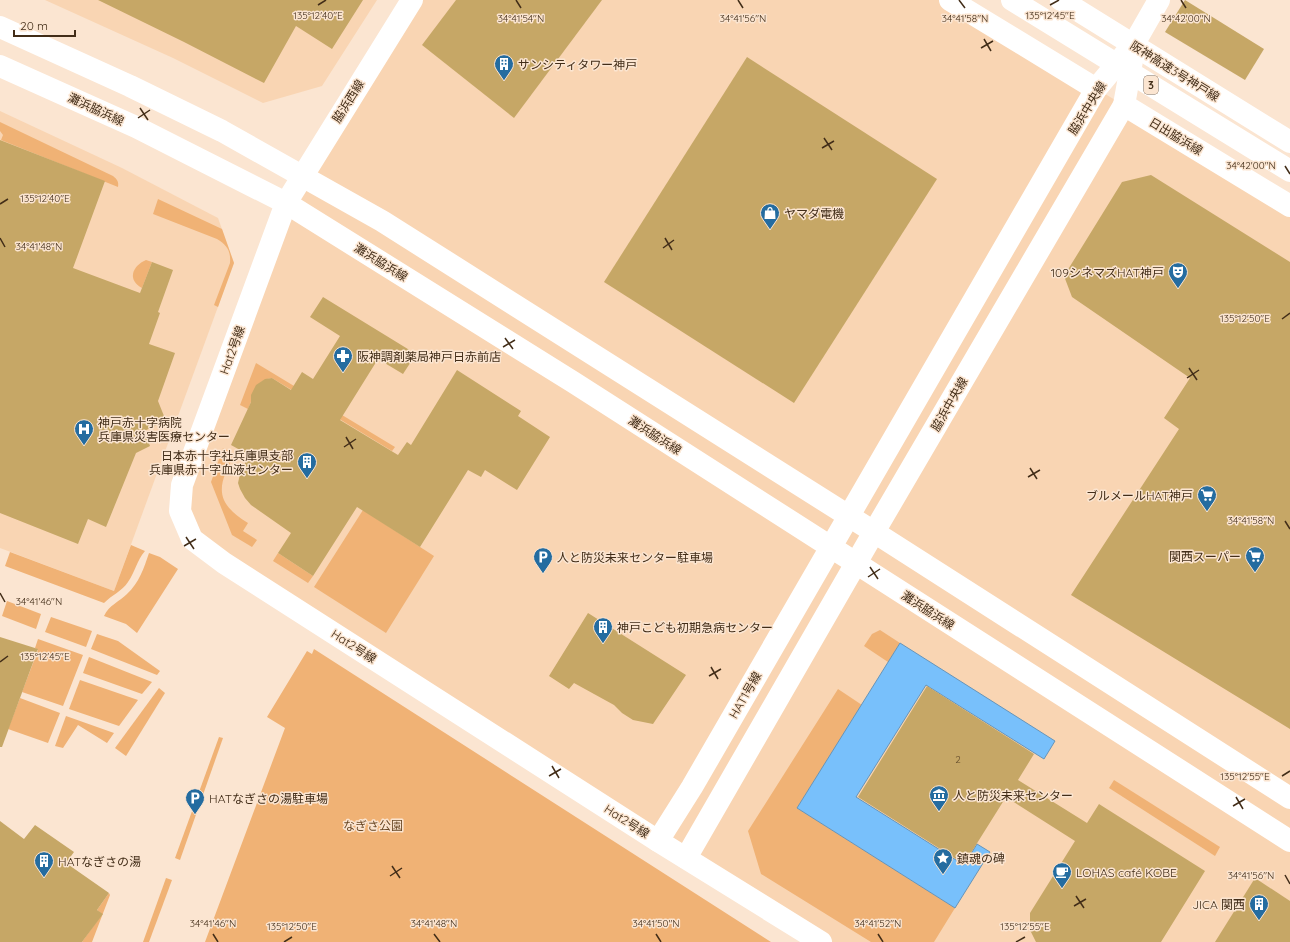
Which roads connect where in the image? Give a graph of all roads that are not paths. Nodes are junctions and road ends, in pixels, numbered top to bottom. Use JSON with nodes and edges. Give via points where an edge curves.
{"nodes":[{"id":1,"x":412,"y":0,"type":"edge"},
{"id":2,"x":950,"y":0,"type":"edge"},
{"id":3,"x":1012,"y":0,"type":"edge"},
{"id":4,"x":1060,"y":0,"type":"edge"},
{"id":5,"x":1064,"y":0,"type":"edge"},
{"id":6,"x":1159,"y":0,"type":"edge"},
{"id":7,"x":0,"y":27,"type":"edge"},
{"id":8,"x":1135,"y":42,"type":"junction"},
{"id":9,"x":0,"y":66,"type":"edge"},
{"id":10,"x":1096,"y":89,"type":"junction"},
{"id":11,"x":1124,"y":104,"type":"junction"},
{"id":12,"x":1290,"y":141,"type":"edge"},
{"id":13,"x":1290,"y":171,"type":"edge"},
{"id":14,"x":303,"y":175,"type":"junction"},
{"id":15,"x":286,"y":203,"type":"junction"},
{"id":16,"x":1290,"y":206,"type":"edge"},
{"id":17,"x":849,"y":516,"type":"junction"},
{"id":18,"x":874,"y":532,"type":"junction"},
{"id":19,"x":831,"y":548,"type":"junction"},
{"id":20,"x":856,"y":564,"type":"junction"},
{"id":21,"x":1290,"y":798,"type":"edge"},
{"id":22,"x":658,"y":841,"type":"junction"},
{"id":23,"x":1290,"y":841,"type":"edge"},
{"id":24,"x":686,"y":858,"type":"junction"},
{"id":25,"x":821,"y":942,"type":"edge"}],
"edges":[{"from":1,"to":14,"type":"main road","name":"脇浜西線"},
{"from":2,"to":10,"type":"main road"},
{"from":3,"to":13,"type":"main road","name":"阪神高速3号神戸線","number":"3"},
{"from":4,"to":12,"type":"main road","name":"阪神高速3号神戸線","number":"3"},
{"from":5,"to":8,"type":"main road"},
{"from":6,"to":8,"type":"main road"},
{"from":7,"to":14,"type":"main road","via":[[137,89]]},
{"from":8,"to":10,"type":"main road","name":"脇浜中央線"},
{"from":8,"to":11,"type":"main road","name":"脇浜中央線"},
{"from":8,"to":12,"type":"main road"},
{"from":9,"to":15,"type":"main road","name":"灘浜脇浜線","via":[[136,127]]},
{"from":10,"to":17,"type":"main road","name":"脇浜中央線"},
{"from":11,"to":16,"type":"main road","name":"日出脇浜線"},
{"from":11,"to":18,"type":"main road","name":"脇浜中央線"},
{"from":14,"to":15,"type":"main road","name":"脇浜西線"},
{"from":14,"to":17,"type":"main road","via":[[382,221]]},
{"from":15,"to":19,"type":"main road","name":"灘浜脇浜線","via":[[573,382]]},
{"from":15,"to":22,"type":"main road","name":"Hat2号線","via":[[182,486],[180,511],[192,539],[224,564]]},
{"from":17,"to":18,"type":"main road"},
{"from":17,"to":19,"type":"main road","name":"脇浜中央線"},
{"from":18,"to":20,"type":"main road","name":"脇浜中央線"},
{"from":18,"to":21,"type":"main road"},
{"from":19,"to":20,"type":"main road","name":"灘浜脇浜線"},
{"from":19,"to":22,"type":"main road","name":"HAT1号線","via":[[692,788]]},
{"from":20,"to":23,"type":"main road","name":"灘浜脇浜線"},
{"from":20,"to":24,"type":"main road"},
{"from":22,"to":24,"type":"main road","name":"Hat2号線"},
{"from":24,"to":25,"type":"main road","name":"Hat2号線"}]}
